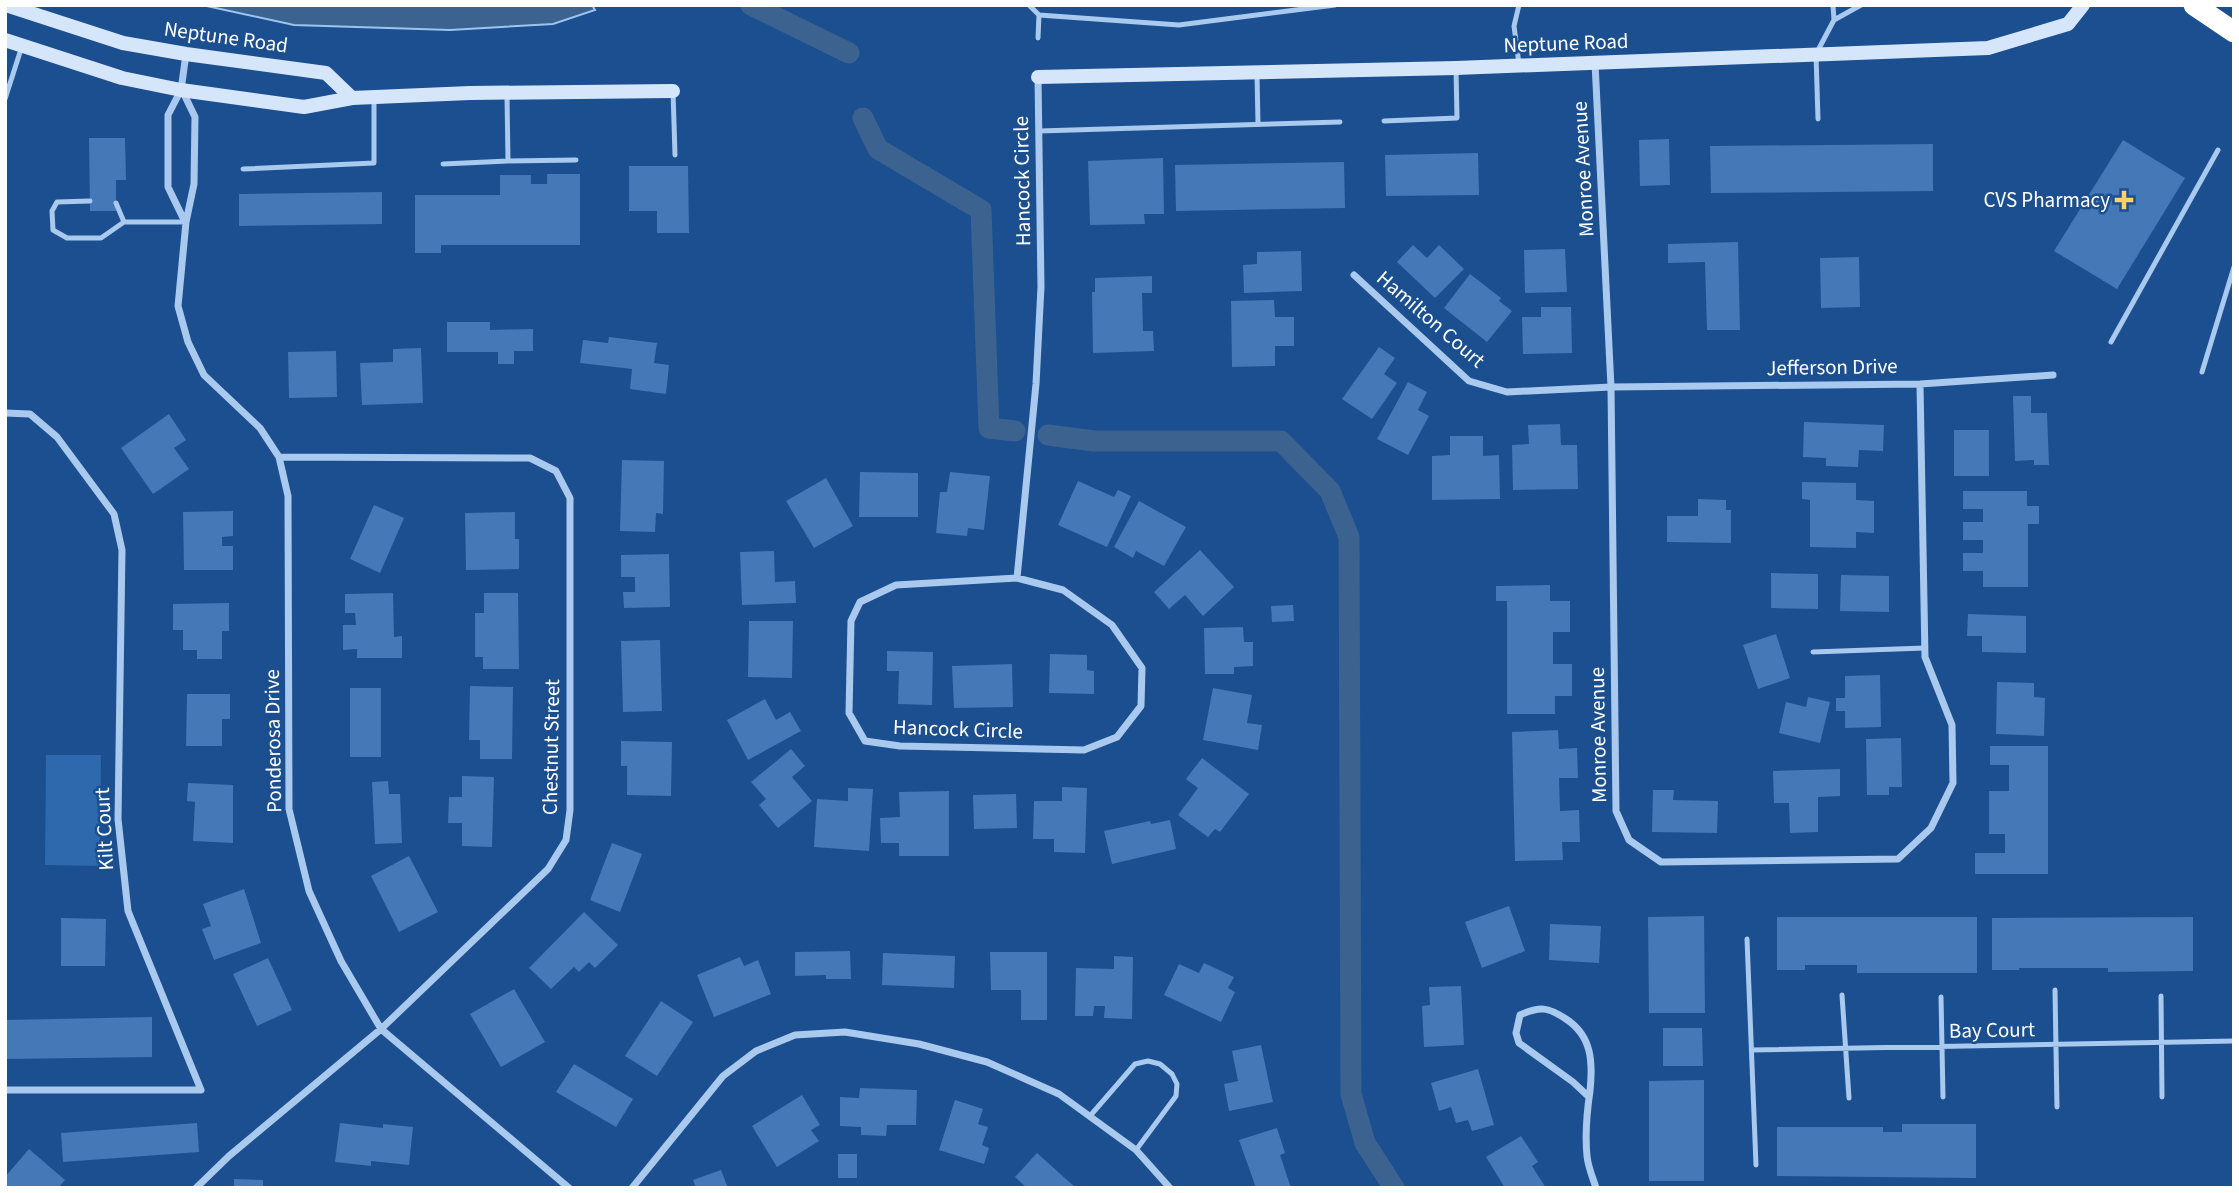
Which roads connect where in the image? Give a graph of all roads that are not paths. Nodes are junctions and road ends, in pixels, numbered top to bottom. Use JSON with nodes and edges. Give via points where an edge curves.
{"nodes":[{"id":1,"x":6,"y":5,"type":"edge"},
{"id":2,"x":1029,"y":5,"type":"edge"},
{"id":3,"x":1335,"y":5,"type":"edge"},
{"id":4,"x":1519,"y":5,"type":"edge"},
{"id":5,"x":1833,"y":5,"type":"edge"},
{"id":6,"x":1861,"y":5,"type":"edge"},
{"id":7,"x":2083,"y":5,"type":"edge"},
{"id":8,"x":2194,"y":5,"type":"edge"},
{"id":9,"x":1039,"y":15,"type":"junction"},
{"id":10,"x":1834,"y":20,"type":"junction"},
{"id":11,"x":2234,"y":32,"type":"edge"},
{"id":12,"x":1038,"y":38,"type":"dead end"},
{"id":13,"x":5,"y":40,"type":"edge"},
{"id":14,"x":23,"y":46,"type":"junction"},
{"id":15,"x":186,"y":54,"type":"junction"},
{"id":16,"x":1816,"y":54,"type":"junction"},
{"id":17,"x":1595,"y":63,"type":"junction"},
{"id":18,"x":1519,"y":65,"type":"junction"},
{"id":19,"x":1455,"y":68,"type":"junction"},
{"id":20,"x":1257,"y":71,"type":"junction"},
{"id":21,"x":1038,"y":77,"type":"joint"},
{"id":22,"x":181,"y":90,"type":"junction"},
{"id":23,"x":673,"y":91,"type":"joint"},
{"id":24,"x":508,"y":93,"type":"junction"},
{"id":25,"x":6,"y":97,"type":"edge"},
{"id":26,"x":374,"y":97,"type":"junction"},
{"id":27,"x":352,"y":98,"type":"junction"},
{"id":28,"x":1818,"y":119,"type":"dead end"},
{"id":29,"x":1384,"y":121,"type":"dead end"},
{"id":30,"x":1340,"y":122,"type":"dead end"},
{"id":31,"x":1258,"y":124,"type":"junction"},
{"id":32,"x":1039,"y":131,"type":"junction"},
{"id":33,"x":2218,"y":150,"type":"dead end"},
{"id":34,"x":675,"y":155,"type":"dead end"},
{"id":35,"x":576,"y":160,"type":"dead end"},
{"id":36,"x":508,"y":161,"type":"junction"},
{"id":37,"x":443,"y":164,"type":"dead end"},
{"id":38,"x":243,"y":169,"type":"dead end"},
{"id":39,"x":90,"y":201,"type":"dead end"},
{"id":40,"x":116,"y":203,"type":"dead end"},
{"id":41,"x":124,"y":222,"type":"junction"},
{"id":42,"x":186,"y":222,"type":"junction"},
{"id":43,"x":2234,"y":267,"type":"edge"},
{"id":44,"x":1354,"y":275,"type":"dead end"},
{"id":45,"x":2231,"y":284,"type":"edge"},
{"id":46,"x":2112,"y":342,"type":"dead end"},
{"id":47,"x":2202,"y":372,"type":"dead end"},
{"id":48,"x":2053,"y":375,"type":"dead end"},
{"id":49,"x":1920,"y":384,"type":"junction"},
{"id":50,"x":1611,"y":387,"type":"junction"},
{"id":51,"x":5,"y":413,"type":"edge"},
{"id":52,"x":279,"y":457,"type":"junction"},
{"id":53,"x":1017,"y":578,"type":"junction"},
{"id":54,"x":1925,"y":648,"type":"junction"},
{"id":55,"x":1813,"y":652,"type":"dead end"},
{"id":56,"x":1747,"y":939,"type":"dead end"},
{"id":57,"x":2056,"y":990,"type":"dead end"},
{"id":58,"x":1842,"y":995,"type":"dead end"},
{"id":59,"x":2161,"y":996,"type":"dead end"},
{"id":60,"x":1941,"y":997,"type":"dead end"},
{"id":61,"x":381,"y":1029,"type":"junction"},
{"id":62,"x":2234,"y":1041,"type":"edge"},
{"id":63,"x":2162,"y":1043,"type":"junction"},
{"id":64,"x":2056,"y":1045,"type":"junction"},
{"id":65,"x":1941,"y":1047,"type":"junction"},
{"id":66,"x":1845,"y":1049,"type":"junction"},
{"id":67,"x":1752,"y":1051,"type":"junction"},
{"id":68,"x":5,"y":1090,"type":"edge"},
{"id":69,"x":1589,"y":1097,"type":"junction"},
{"id":70,"x":1943,"y":1097,"type":"dead end"},
{"id":71,"x":2162,"y":1097,"type":"dead end"},
{"id":72,"x":1849,"y":1098,"type":"dead end"},
{"id":73,"x":2057,"y":1107,"type":"dead end"},
{"id":74,"x":1090,"y":1116,"type":"junction"},
{"id":75,"x":1136,"y":1150,"type":"junction"},
{"id":76,"x":1756,"y":1165,"type":"dead end"},
{"id":77,"x":196,"y":1188,"type":"edge"},
{"id":78,"x":569,"y":1188,"type":"edge"},
{"id":79,"x":632,"y":1188,"type":"edge"},
{"id":80,"x":1170,"y":1188,"type":"edge"},
{"id":81,"x":1596,"y":1188,"type":"edge"}],
"edges":[{"from":1,"to":15,"type":"main road","name":"Neptune Road","via":[[123,43]]},
{"from":2,"to":9,"type":"lane"},
{"from":3,"to":9,"type":"lane","via":[[1180,25]]},
{"from":4,"to":18,"type":"lane","via":[[1514,26]]},
{"from":5,"to":10,"type":"lane"},
{"from":6,"to":10,"type":"lane"},
{"from":7,"to":16,"type":"main road","name":"Neptune Road","via":[[2068,24],[1988,48]]},
{"from":8,"to":11,"type":"highway"},
{"from":9,"to":12,"type":"lane"},
{"from":10,"to":16,"type":"lane"},
{"from":13,"to":14,"type":"main road"},
{"from":14,"to":22,"type":"main road","via":[[122,78]]},
{"from":14,"to":25,"type":"lane"},
{"from":15,"to":22,"type":"street"},
{"from":15,"to":27,"type":"main road","name":"Neptune Road","via":[[326,73]]},
{"from":16,"to":17,"type":"main road","name":"Neptune Road"},
{"from":16,"to":28,"type":"lane"},
{"from":17,"to":18,"type":"main road","name":"Neptune Road"},
{"from":17,"to":50,"type":"street","name":"Monroe Avenue"},
{"from":18,"to":19,"type":"main road","name":"Neptune Road"},
{"from":19,"to":20,"type":"main road","name":"Neptune Road"},
{"from":19,"to":29,"type":"lane","via":[[1457,118]]},
{"from":20,"to":21,"type":"main road","name":"Neptune Road"},
{"from":20,"to":31,"type":"lane"},
{"from":21,"to":32,"type":"street","name":"Hancock Circle"},
{"from":22,"to":27,"type":"main road","via":[[304,107]]},
{"from":22,"to":42,"type":"street","name":"Ponderosa Drive","via":[[195,117],[194,184]]},
{"from":22,"to":42,"type":"street","via":[[168,115],[168,187]]},
{"from":23,"to":24,"type":"main road"},
{"from":23,"to":34,"type":"lane"},
{"from":24,"to":26,"type":"main road"},
{"from":24,"to":36,"type":"lane"},
{"from":26,"to":27,"type":"main road"},
{"from":26,"to":38,"type":"lane","via":[[374,163]]},
{"from":30,"to":31,"type":"lane"},
{"from":31,"to":32,"type":"lane"},
{"from":32,"to":53,"type":"street","name":"Hancock Circle","via":[[1041,287]]},
{"from":33,"to":46,"type":"lane"},
{"from":35,"to":36,"type":"lane"},
{"from":36,"to":37,"type":"lane"},
{"from":39,"to":41,"type":"lane","via":[[57,202],[51,211],[53,230],[67,239],[101,239]]},
{"from":40,"to":41,"type":"lane"},
{"from":41,"to":42,"type":"lane"},
{"from":42,"to":52,"type":"street","name":"Ponderosa Drive","via":[[178,306],[188,342],[204,375],[260,428]]},
{"from":43,"to":45,"type":"lane"},
{"from":44,"to":50,"type":"street","name":"Hamilton Court","via":[[1469,381],[1507,392]]},
{"from":45,"to":47,"type":"lane"},
{"from":48,"to":49,"type":"street","name":"Jefferson Drive"},
{"from":49,"to":50,"type":"street","name":"Jefferson Drive"},
{"from":49,"to":54,"type":"street","name":"Monroe Avenue"},
{"from":50,"to":54,"type":"street","name":"Monroe Avenue","via":[[1616,811],[1629,840],[1661,862],[1898,859],[1931,828],[1953,782],[1951,725]]},
{"from":51,"to":68,"type":"street","name":"Kilt Court","via":[[30,414],[57,437],[114,514],[122,550],[118,819],[128,911],[201,1090]]},
{"from":52,"to":61,"type":"street","name":"Ponderosa Drive","via":[[288,496],[289,809],[309,891],[341,961]]},
{"from":52,"to":61,"type":"street","name":"Chestnut Street","via":[[530,458],[556,471],[570,498],[570,810],[566,840],[548,869]]},
{"from":53,"to":53,"type":"street","name":"Hancock Circle","via":[[896,585],[860,602],[851,621],[849,713],[865,741],[900,746],[1084,750],[1117,737],[1141,706],[1142,668],[1112,625],[1063,590]]},
{"from":54,"to":55,"type":"lane"},
{"from":56,"to":67,"type":"lane"},
{"from":57,"to":64,"type":"lane"},
{"from":58,"to":66,"type":"lane"},
{"from":59,"to":63,"type":"lane"},
{"from":60,"to":65,"type":"lane"},
{"from":61,"to":77,"type":"street","name":"Chestnut Street"},
{"from":61,"to":78,"type":"street","name":"Ponderosa Drive"},
{"from":62,"to":63,"type":"lane","name":"Bay Court"},
{"from":63,"to":64,"type":"lane","name":"Bay Court"},
{"from":63,"to":71,"type":"lane"},
{"from":64,"to":65,"type":"lane","name":"Bay Court"},
{"from":64,"to":73,"type":"lane"},
{"from":65,"to":66,"type":"lane","name":"Bay Court"},
{"from":65,"to":70,"type":"lane"},
{"from":66,"to":67,"type":"lane","name":"Bay Court"},
{"from":66,"to":72,"type":"lane"},
{"from":67,"to":76,"type":"lane"},
{"from":69,"to":69,"type":"street","via":[[1591,1050],[1576,1025],[1551,1009],[1520,1015],[1519,1044]]},
{"from":69,"to":81,"type":"street","via":[[1587,1158]]},
{"from":74,"to":75,"type":"street"},
{"from":74,"to":75,"type":"lane","via":[[1135,1063],[1160,1064],[1172,1074],[1177,1096]]},
{"from":74,"to":79,"type":"street","via":[[1059,1094],[973,1059],[919,1044],[845,1032],[795,1035],[756,1051],[723,1076]]},
{"from":75,"to":80,"type":"street"}]}
